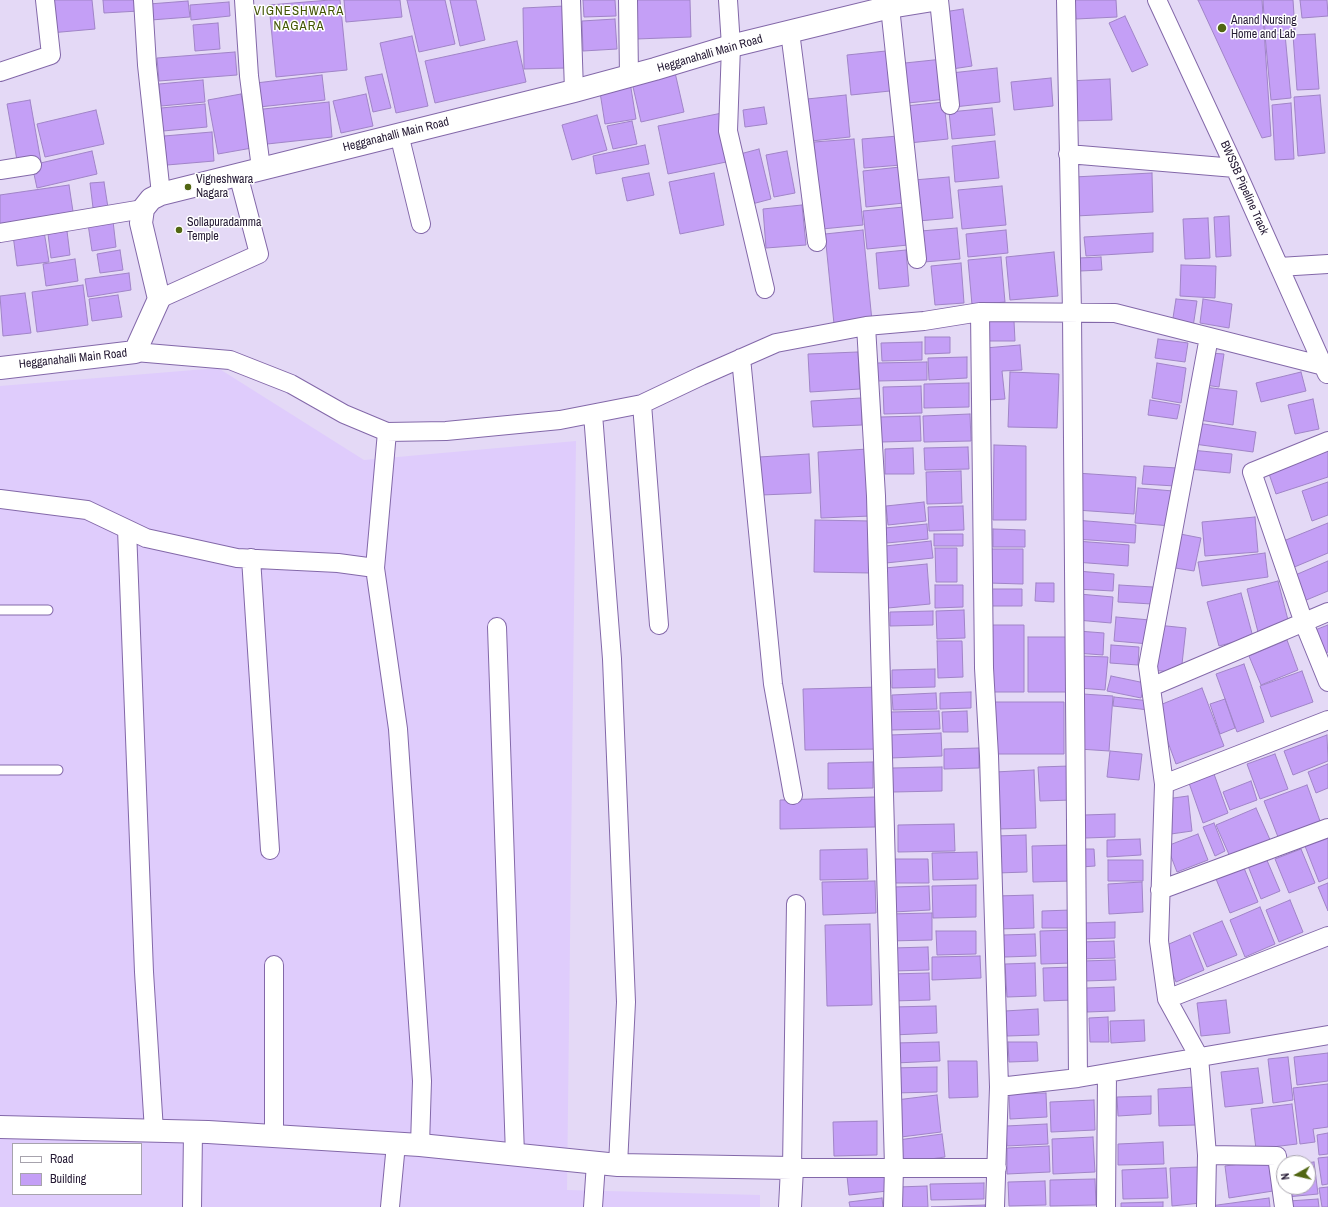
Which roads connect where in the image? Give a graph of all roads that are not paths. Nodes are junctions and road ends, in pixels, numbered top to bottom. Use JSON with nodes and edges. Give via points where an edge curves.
{"nodes":[{"id":1,"x":45,"y":0,"type":"edge"},
{"id":2,"x":143,"y":0,"type":"edge"},
{"id":3,"x":244,"y":0,"type":"edge"},
{"id":4,"x":571,"y":0,"type":"edge"},
{"id":5,"x":628,"y":0,"type":"edge"},
{"id":6,"x":728,"y":0,"type":"edge"},
{"id":7,"x":933,"y":0,"type":"edge"},
{"id":8,"x":939,"y":0,"type":"edge"},
{"id":9,"x":1066,"y":0,"type":"edge"},
{"id":10,"x":1157,"y":0,"type":"edge"},
{"id":11,"x":890,"y":7,"type":"junction"},
{"id":12,"x":790,"y":32,"type":"junction"},
{"id":13,"x":731,"y":46,"type":"junction"},
{"id":14,"x":0,"y":72,"type":"edge"},
{"id":15,"x":629,"y":76,"type":"junction"},
{"id":16,"x":574,"y":91,"type":"junction"},
{"id":17,"x":950,"y":106,"type":"dead end"},
{"id":18,"x":399,"y":134,"type":"junction"},
{"id":19,"x":1068,"y":154,"type":"junction"},
{"id":20,"x":32,"y":165,"type":"dead end"},
{"id":21,"x":261,"y":168,"type":"junction"},
{"id":22,"x":1235,"y":168,"type":"junction"},
{"id":23,"x":0,"y":170,"type":"edge"},
{"id":24,"x":238,"y":174,"type":"junction"},
{"id":25,"x":161,"y":194,"type":"junction"},
{"id":26,"x":143,"y":210,"type":"junction"},
{"id":27,"x":421,"y":224,"type":"dead end"},
{"id":28,"x":0,"y":233,"type":"edge"},
{"id":29,"x":817,"y":242,"type":"dead end"},
{"id":30,"x":917,"y":259,"type":"dead end"},
{"id":31,"x":1328,"y":264,"type":"edge"},
{"id":32,"x":1279,"y":267,"type":"junction"},
{"id":33,"x":765,"y":289,"type":"dead end"},
{"id":34,"x":159,"y":299,"type":"junction"},
{"id":35,"x":980,"y":312,"type":"junction"},
{"id":36,"x":1072,"y":313,"type":"junction"},
{"id":37,"x":866,"y":326,"type":"junction"},
{"id":38,"x":1209,"y":337,"type":"junction"},
{"id":39,"x":135,"y":352,"type":"junction"},
{"id":40,"x":741,"y":358,"type":"junction"},
{"id":41,"x":0,"y":368,"type":"edge"},
{"id":42,"x":1326,"y":370,"type":"edge"},
{"id":43,"x":642,"y":404,"type":"junction"},
{"id":44,"x":593,"y":414,"type":"junction"},
{"id":45,"x":387,"y":432,"type":"junction"},
{"id":46,"x":1328,"y":441,"type":"edge"},
{"id":47,"x":0,"y":499,"type":"edge"},
{"id":48,"x":127,"y":529,"type":"junction"},
{"id":49,"x":251,"y":558,"type":"junction"},
{"id":50,"x":375,"y":568,"type":"junction"},
{"id":51,"x":0,"y":610,"type":"edge"},
{"id":52,"x":48,"y":610,"type":"dead end"},
{"id":53,"x":1328,"y":612,"type":"edge"},
{"id":54,"x":1304,"y":623,"type":"junction"},
{"id":55,"x":659,"y":625,"type":"dead end"},
{"id":56,"x":497,"y":628,"type":"dead end"},
{"id":57,"x":1328,"y":682,"type":"edge"},
{"id":58,"x":1151,"y":687,"type":"junction"},
{"id":59,"x":1328,"y":720,"type":"edge"},
{"id":60,"x":0,"y":770,"type":"edge"},
{"id":61,"x":58,"y":770,"type":"dead end"},
{"id":62,"x":1164,"y":784,"type":"junction"},
{"id":63,"x":793,"y":796,"type":"dead end"},
{"id":64,"x":1328,"y":828,"type":"edge"},
{"id":65,"x":270,"y":850,"type":"dead end"},
{"id":66,"x":1160,"y":890,"type":"junction"},
{"id":67,"x":796,"y":904,"type":"dead end"},
{"id":68,"x":1328,"y":936,"type":"edge"},
{"id":69,"x":274,"y":965,"type":"dead end"},
{"id":70,"x":1167,"y":999,"type":"junction"},
{"id":71,"x":1328,"y":1035,"type":"edge"},
{"id":72,"x":1199,"y":1057,"type":"junction"},
{"id":73,"x":1107,"y":1073,"type":"junction"},
{"id":74,"x":1078,"y":1078,"type":"junction"},
{"id":75,"x":999,"y":1087,"type":"junction"},
{"id":76,"x":0,"y":1127,"type":"edge"},
{"id":77,"x":154,"y":1131,"type":"junction"},
{"id":78,"x":194,"y":1132,"type":"junction"},
{"id":79,"x":274,"y":1136,"type":"junction"},
{"id":80,"x":396,"y":1144,"type":"junction"},
{"id":81,"x":420,"y":1145,"type":"junction"},
{"id":82,"x":515,"y":1155,"type":"junction"},
{"id":83,"x":1207,"y":1155,"type":"junction"},
{"id":84,"x":596,"y":1163,"type":"junction"},
{"id":85,"x":618,"y":1165,"type":"junction"},
{"id":86,"x":894,"y":1167,"type":"junction"},
{"id":87,"x":792,"y":1168,"type":"junction"},
{"id":88,"x":997,"y":1168,"type":"junction"},
{"id":89,"x":192,"y":1207,"type":"edge"},
{"id":90,"x":390,"y":1207,"type":"edge"},
{"id":91,"x":593,"y":1207,"type":"edge"},
{"id":92,"x":790,"y":1207,"type":"edge"},
{"id":93,"x":893,"y":1207,"type":"edge"},
{"id":94,"x":995,"y":1207,"type":"edge"},
{"id":95,"x":1106,"y":1207,"type":"edge"},
{"id":96,"x":1206,"y":1207,"type":"edge"},
{"id":97,"x":1284,"y":1207,"type":"edge"}],
"edges":[{"from":1,"to":14,"type":"street","via":[[51,55]]},
{"from":2,"to":25,"type":"street","via":[[147,65]]},
{"from":3,"to":21,"type":"street","via":[[249,76]]},
{"from":4,"to":16,"type":"street"},
{"from":5,"to":15,"type":"street"},
{"from":6,"to":13,"type":"street"},
{"from":7,"to":11,"type":"main road","name":"Hegganahalli Main Road"},
{"from":8,"to":17,"type":"street"},
{"from":9,"to":19,"type":"street"},
{"from":10,"to":22,"type":"street","name":"BWSSB Pipeline Track"},
{"from":11,"to":12,"type":"main road","name":"Hegganahalli Main Road"},
{"from":11,"to":30,"type":"street"},
{"from":12,"to":13,"type":"main road","name":"Hegganahalli Main Road"},
{"from":12,"to":29,"type":"street"},
{"from":13,"to":15,"type":"main road","name":"Hegganahalli Main Road"},
{"from":13,"to":33,"type":"street","via":[[728,131]]},
{"from":15,"to":16,"type":"main road","name":"Hegganahalli Main Road"},
{"from":16,"to":18,"type":"main road","name":"Hegganahalli Main Road"},
{"from":18,"to":21,"type":"main road","name":"Hegganahalli Main Road"},
{"from":18,"to":27,"type":"street"},
{"from":19,"to":22,"type":"street"},
{"from":19,"to":36,"type":"street"},
{"from":20,"to":23,"type":"street"},
{"from":21,"to":24,"type":"main road","name":"Hegganahalli Main Road"},
{"from":22,"to":32,"type":"street","name":"BWSSB Pipeline Track"},
{"from":24,"to":25,"type":"main road","name":"Hegganahalli Main Road"},
{"from":24,"to":34,"type":"street","via":[[259,254]]},
{"from":25,"to":26,"type":"main road","name":"Hegganahalli Main Road","via":[[151,199]]},
{"from":26,"to":28,"type":"street"},
{"from":26,"to":34,"type":"main road","via":[[141,223]]},
{"from":31,"to":32,"type":"street"},
{"from":32,"to":42,"type":"street","name":"BWSSB Pipeline Track"},
{"from":34,"to":39,"type":"main road","name":"Hegganahalli Main Road"},
{"from":35,"to":36,"type":"street"},
{"from":35,"to":37,"type":"street","via":[[924,321]]},
{"from":35,"to":75,"type":"street","via":[[984,668]]},
{"from":36,"to":38,"type":"street","via":[[1115,313]]},
{"from":36,"to":74,"type":"street"},
{"from":37,"to":40,"type":"street","via":[[776,343]]},
{"from":37,"to":86,"type":"street","via":[[877,504]]},
{"from":38,"to":42,"type":"street"},
{"from":38,"to":58,"type":"street","via":[[1148,666]]},
{"from":39,"to":41,"type":"main road","name":"Hegganahalli Main Road"},
{"from":39,"to":45,"type":"street","via":[[230,360],[291,384],[344,414]]},
{"from":40,"to":43,"type":"street"},
{"from":40,"to":63,"type":"street","via":[[773,684]]},
{"from":43,"to":44,"type":"street"},
{"from":43,"to":55,"type":"street"},
{"from":44,"to":45,"type":"street","via":[[560,420],[446,431]]},
{"from":44,"to":85,"type":"street","via":[[612,659],[626,1002]]},
{"from":45,"to":50,"type":"street"},
{"from":46,"to":54,"type":"street","via":[[1252,472]]},
{"from":47,"to":48,"type":"street","via":[[88,510]]},
{"from":48,"to":49,"type":"street","via":[[146,538],[237,558]]},
{"from":48,"to":77,"type":"street","via":[[144,972]]},
{"from":49,"to":50,"type":"street","via":[[338,563]]},
{"from":49,"to":65,"type":"street"},
{"from":50,"to":81,"type":"street","via":[[398,729],[422,1081]]},
{"from":51,"to":52,"type":"lane"},
{"from":53,"to":54,"type":"street"},
{"from":54,"to":57,"type":"street"},
{"from":54,"to":58,"type":"street"},
{"from":56,"to":82,"type":"street"},
{"from":58,"to":62,"type":"street"},
{"from":59,"to":62,"type":"street"},
{"from":60,"to":61,"type":"lane"},
{"from":62,"to":66,"type":"street"},
{"from":64,"to":66,"type":"street"},
{"from":66,"to":70,"type":"street","via":[[1159,942]]},
{"from":67,"to":87,"type":"street"},
{"from":68,"to":70,"type":"street"},
{"from":69,"to":79,"type":"street"},
{"from":70,"to":72,"type":"street"},
{"from":71,"to":72,"type":"street"},
{"from":72,"to":73,"type":"street"},
{"from":72,"to":83,"type":"street"},
{"from":73,"to":74,"type":"street"},
{"from":73,"to":95,"type":"street"},
{"from":74,"to":75,"type":"street"},
{"from":75,"to":88,"type":"street"},
{"from":76,"to":77,"type":"main road"},
{"from":77,"to":78,"type":"main road"},
{"from":78,"to":79,"type":"main road"},
{"from":78,"to":89,"type":"street"},
{"from":79,"to":80,"type":"main road"},
{"from":80,"to":81,"type":"main road"},
{"from":80,"to":90,"type":"street"},
{"from":81,"to":82,"type":"main road"},
{"from":82,"to":84,"type":"main road"},
{"from":83,"to":96,"type":"street"},
{"from":83,"to":97,"type":"street","via":[[1277,1156]]},
{"from":84,"to":85,"type":"main road"},
{"from":84,"to":91,"type":"street"},
{"from":85,"to":87,"type":"main road"},
{"from":86,"to":87,"type":"street"},
{"from":86,"to":88,"type":"street"},
{"from":86,"to":93,"type":"street"},
{"from":87,"to":92,"type":"main road"},
{"from":88,"to":94,"type":"street"}]}
